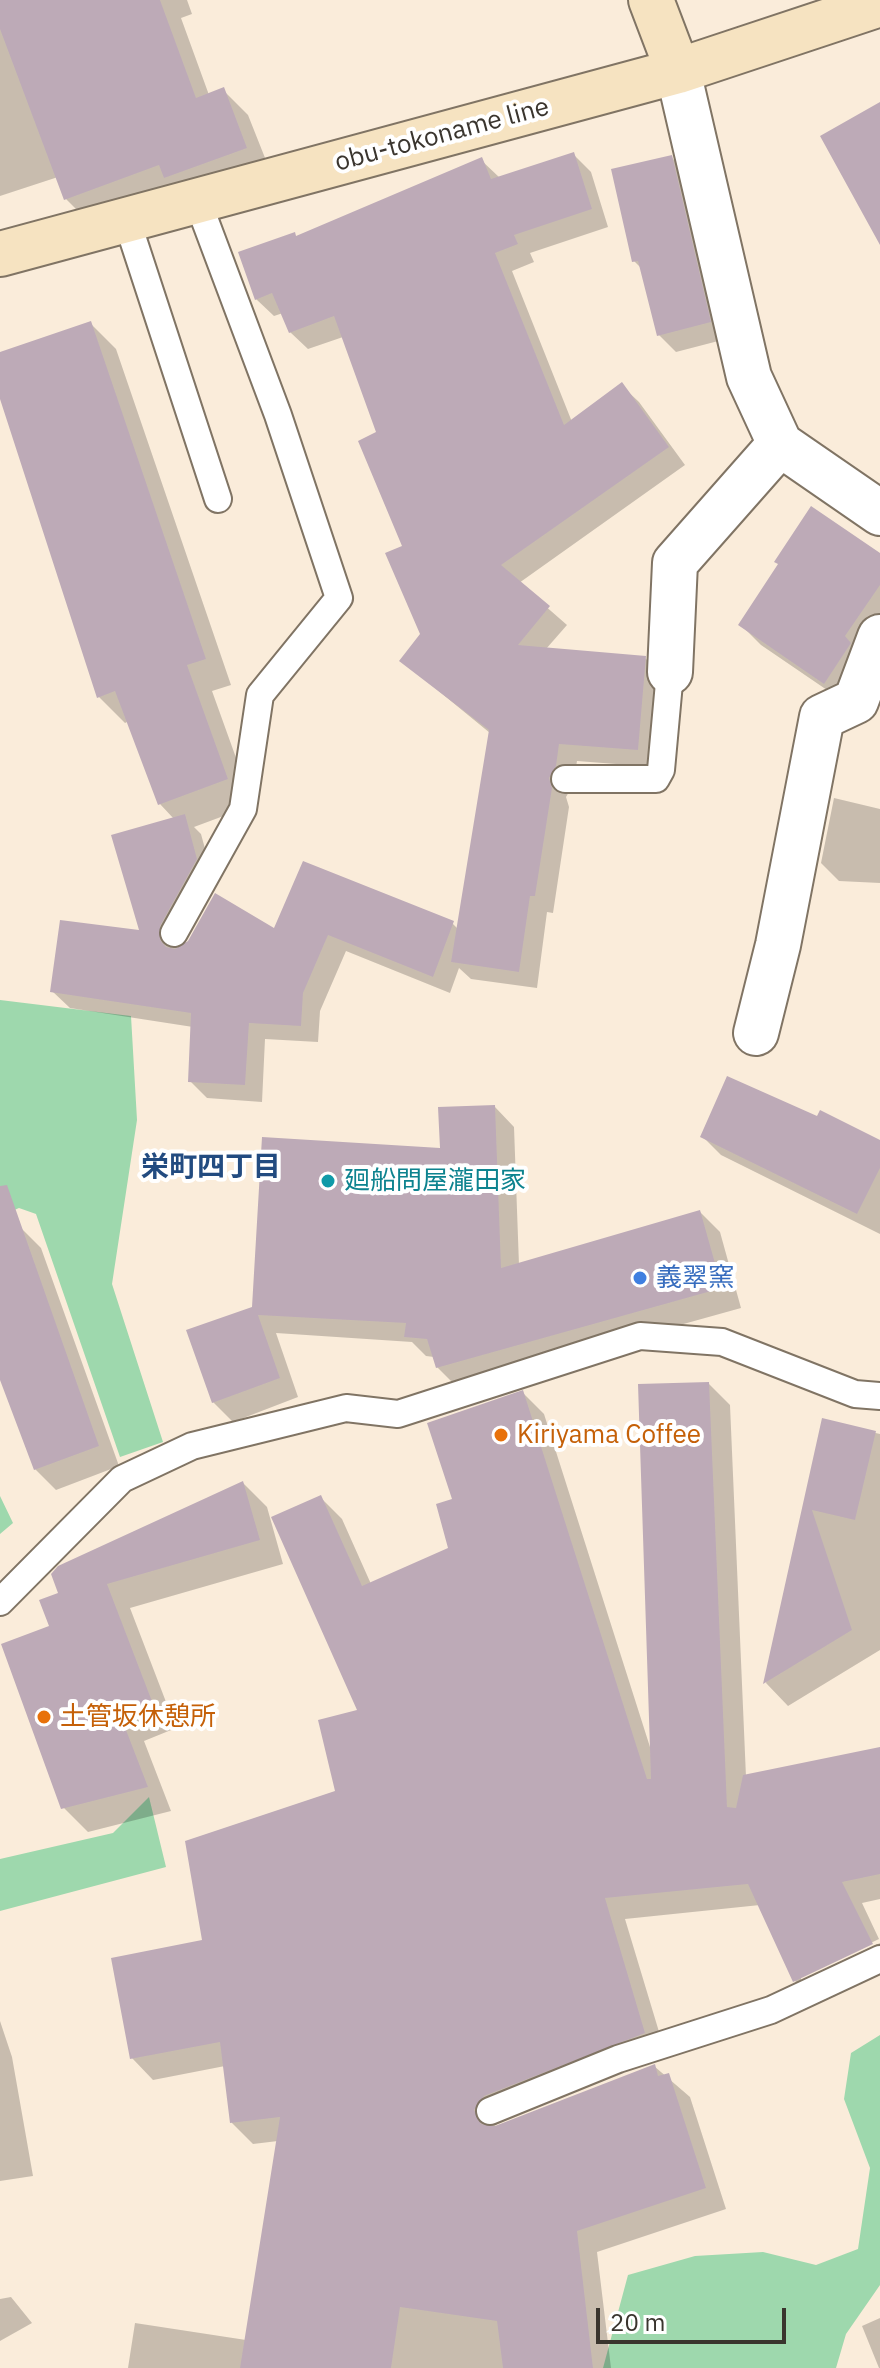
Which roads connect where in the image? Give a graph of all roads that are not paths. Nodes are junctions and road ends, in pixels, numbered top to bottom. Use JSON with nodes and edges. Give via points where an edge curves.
{"nodes":[{"id":1,"x":651,"y":0,"type":"edge"},
{"id":2,"x":880,"y":4,"type":"edge"},
{"id":3,"x":678,"y":71,"type":"junction"},
{"id":4,"x":198,"y":202,"type":"junction"},
{"id":5,"x":127,"y":221,"type":"junction"},
{"id":6,"x":0,"y":254,"type":"edge"},
{"id":7,"x":780,"y":444,"type":"junction"},
{"id":8,"x":218,"y":499,"type":"dead end"},
{"id":9,"x":880,"y":513,"type":"edge"},
{"id":10,"x":880,"y":637,"type":"edge"},
{"id":11,"x":670,"y":672,"type":"joint"},
{"id":12,"x":565,"y":779,"type":"dead end"},
{"id":13,"x":174,"y":933,"type":"dead end"},
{"id":14,"x":756,"y":1033,"type":"dead end"},
{"id":15,"x":880,"y":1396,"type":"edge"},
{"id":16,"x":0,"y":1602,"type":"edge"},
{"id":17,"x":880,"y":1959,"type":"edge"},
{"id":18,"x":490,"y":2111,"type":"dead end"}],
"edges":[{"from":1,"to":3,"type":"main road"},
{"from":2,"to":3,"type":"main road","name":"obu-tokoname line"},
{"from":3,"to":4,"type":"main road","name":"obu-tokoname line"},
{"from":3,"to":7,"type":"street","via":[[749,377]]},
{"from":4,"to":5,"type":"main road","name":"obu-tokoname line"},
{"from":4,"to":13,"type":"lane","via":[[339,598],[260,695],[243,809]]},
{"from":5,"to":6,"type":"main road","name":"obu-tokoname line"},
{"from":5,"to":8,"type":"lane"},
{"from":7,"to":9,"type":"street"},
{"from":7,"to":11,"type":"street","via":[[675,563]]},
{"from":10,"to":14,"type":"street","via":[[856,701],[822,717]]},
{"from":11,"to":12,"type":"lane","via":[[656,779]]},
{"from":15,"to":16,"type":"lane","via":[[855,1394],[722,1342],[640,1336],[398,1414],[346,1408],[192,1446],[122,1479]]},
{"from":17,"to":18,"type":"lane","via":[[771,2010],[618,2059]]}]}
